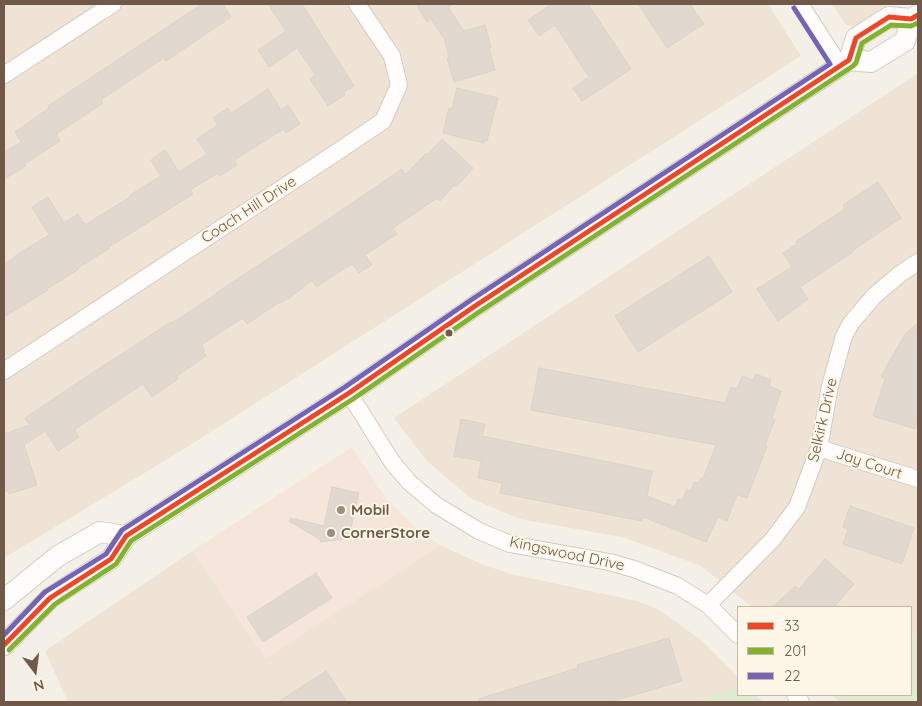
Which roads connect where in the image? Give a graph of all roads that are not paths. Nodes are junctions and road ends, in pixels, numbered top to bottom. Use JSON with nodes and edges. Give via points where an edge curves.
{"nodes":[{"id":1,"x":113,"y":4,"type":"edge"},
{"id":2,"x":357,"y":4,"type":"edge"},
{"id":3,"x":800,"y":4,"type":"edge"},
{"id":4,"x":915,"y":17,"type":"edge"},
{"id":5,"x":845,"y":63,"type":"junction"},
{"id":6,"x":4,"y":75,"type":"edge"},
{"id":7,"x":918,"y":262,"type":"edge"},
{"id":8,"x":4,"y":371,"type":"edge"},
{"id":9,"x":349,"y":394,"type":"junction"},
{"id":10,"x":819,"y":448,"type":"junction"},
{"id":11,"x":918,"y":479,"type":"edge"},
{"id":12,"x":126,"y":536,"type":"junction"},
{"id":13,"x":4,"y":600,"type":"edge"},
{"id":14,"x":708,"y":605,"type":"junction"},
{"id":15,"x":737,"y":634,"type":"edge"},
{"id":16,"x":4,"y":645,"type":"edge"}],
"edges":[{"from":1,"to":6,"type":"street"},
{"from":2,"to":8,"type":"street","name":"Coach Hill Drive","via":[[392,56],[399,85],[383,121]]},
{"from":3,"to":5,"type":"street"},
{"from":4,"to":5,"type":"street","via":[[905,40],[871,62]]},
{"from":4,"to":5,"type":"street","via":[[889,17],[856,38]]},
{"from":5,"to":9,"type":"street","via":[[475,306]]},
{"from":7,"to":10,"type":"street","name":"Selkirk Drive","via":[[875,295],[844,336],[830,386]]},
{"from":9,"to":12,"type":"street"},
{"from":9,"to":14,"type":"street","name":"Kingswood Drive","via":[[408,482],[436,505],[479,531],[510,544],[634,569],[678,586]]},
{"from":10,"to":11,"type":"street","name":"Jay Court"},
{"from":10,"to":14,"type":"street","name":"Selkirk Drive","via":[[797,507],[773,539]]},
{"from":12,"to":13,"type":"street","via":[[100,532],[58,556]]},
{"from":12,"to":16,"type":"street","via":[[111,559],[50,598]]},
{"from":14,"to":15,"type":"street","name":"Kingswood Drive"}]}
